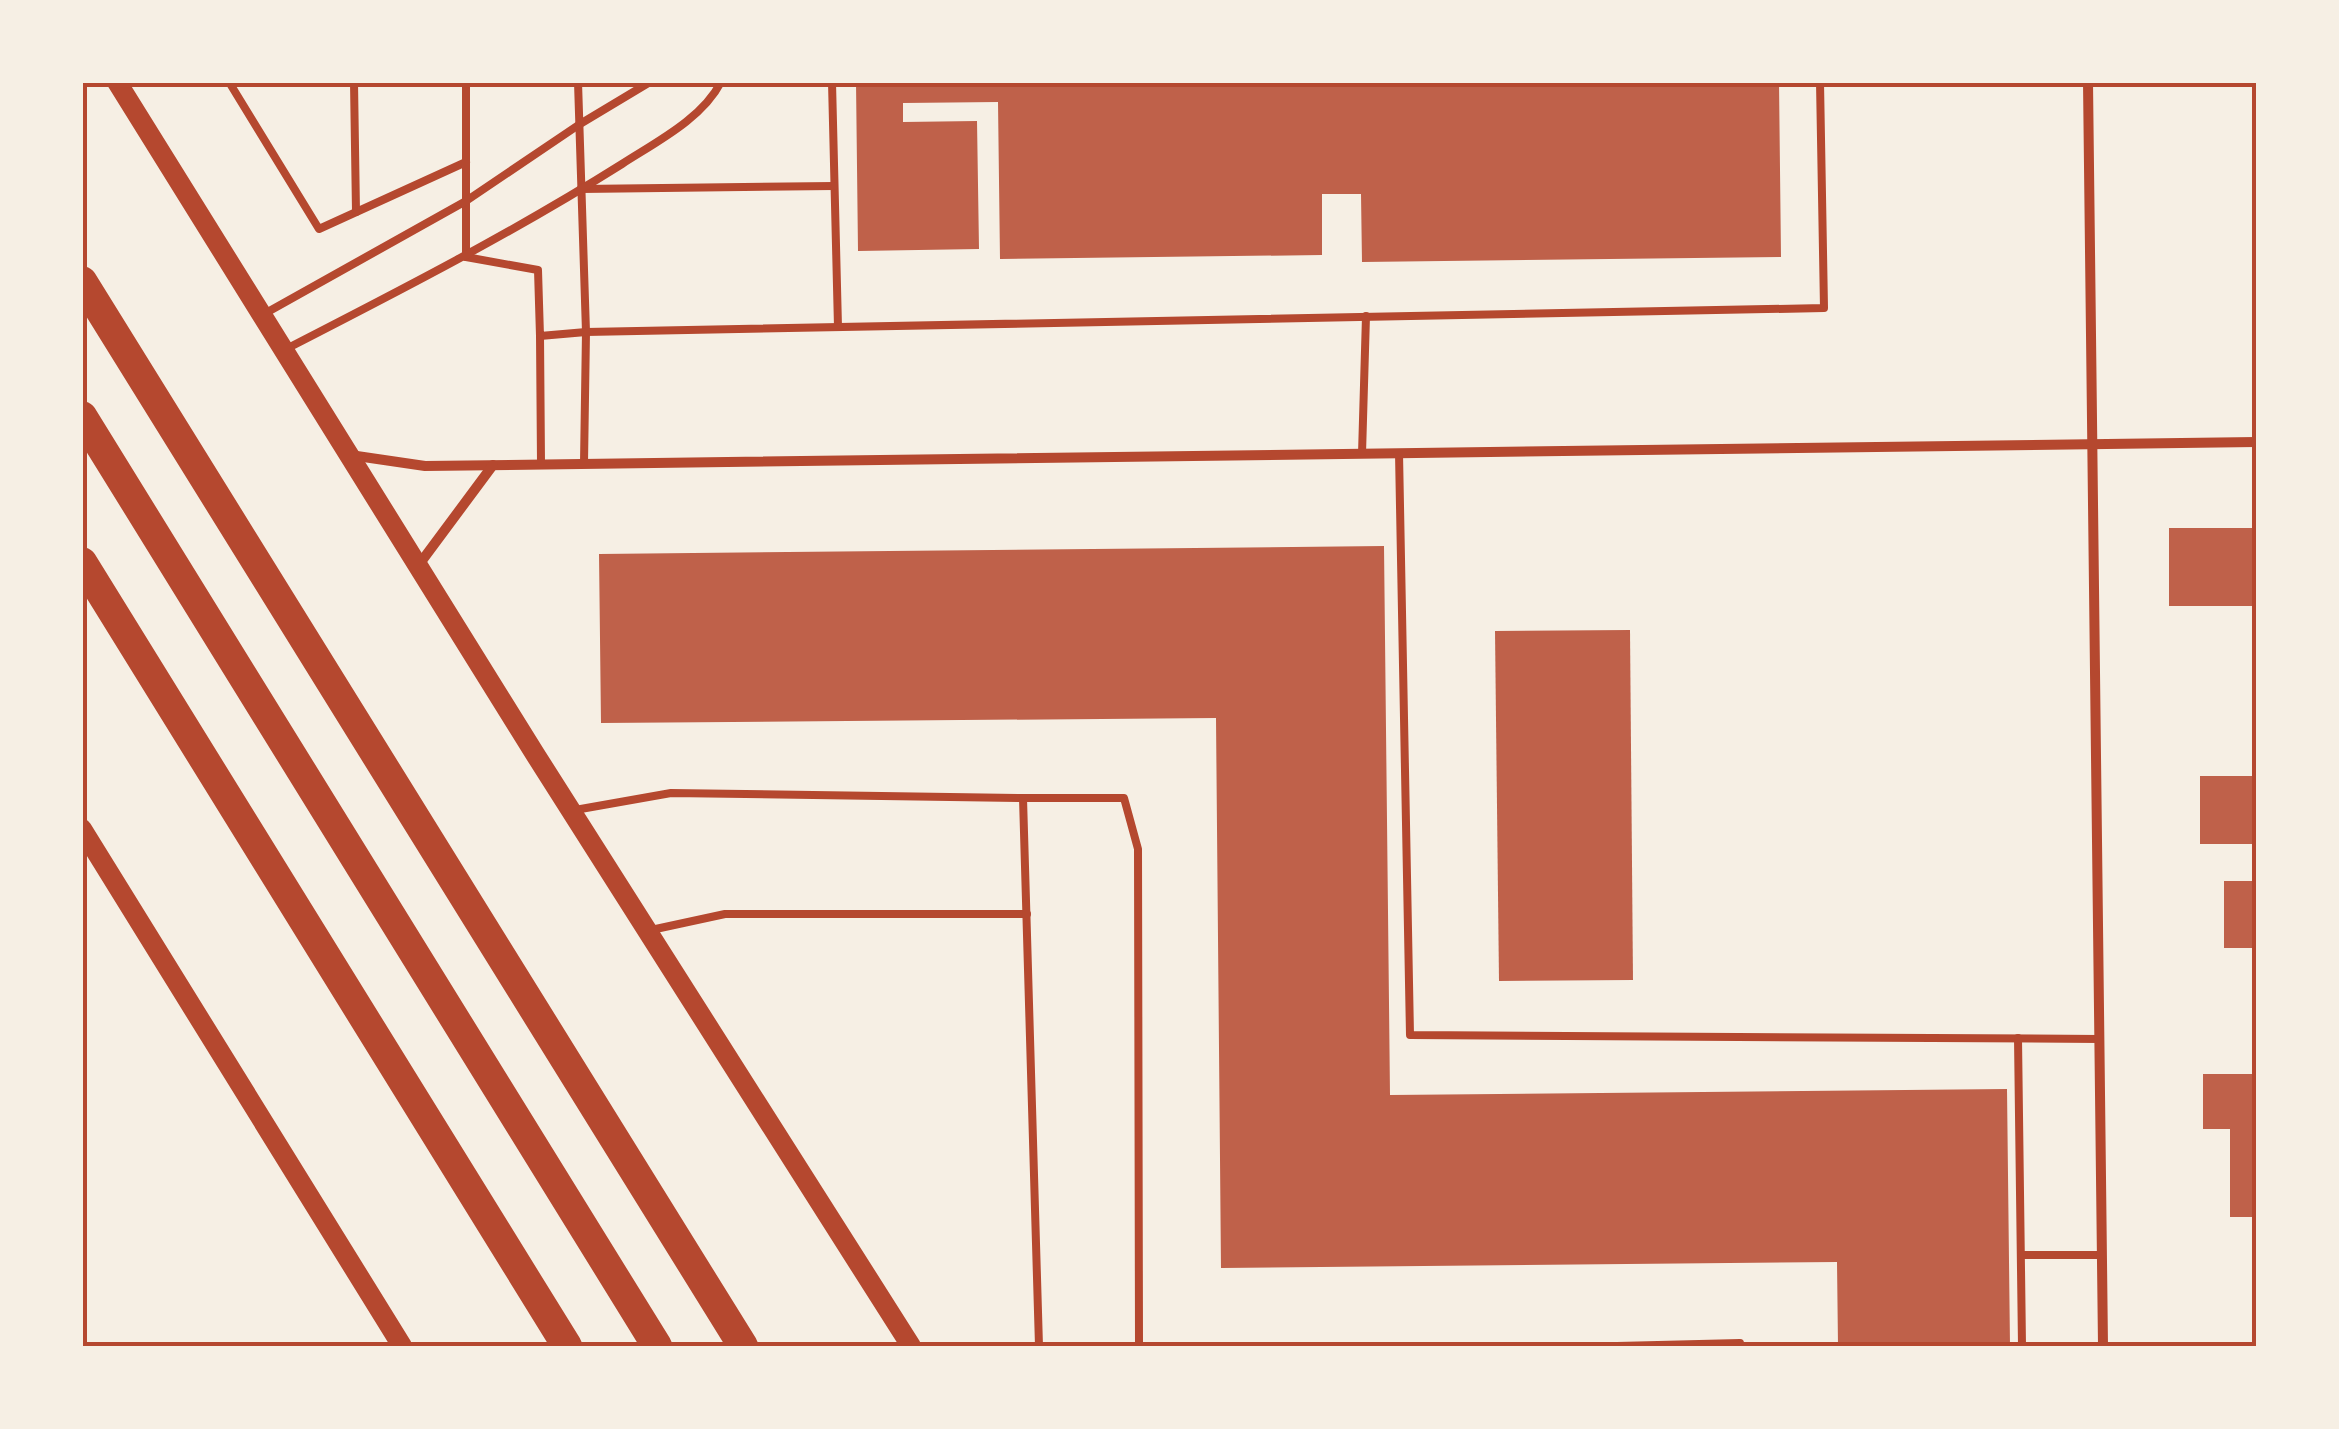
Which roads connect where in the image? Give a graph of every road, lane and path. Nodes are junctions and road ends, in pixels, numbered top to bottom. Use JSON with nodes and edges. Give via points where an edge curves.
{"nodes":[{"id":1,"x":229,"y":82,"type":"edge"},
{"id":2,"x":354,"y":82,"type":"edge"},
{"id":3,"x":466,"y":82,"type":"edge"},
{"id":4,"x":578,"y":82,"type":"edge"},
{"id":5,"x":650,"y":82,"type":"edge"},
{"id":6,"x":722,"y":82,"type":"edge"},
{"id":7,"x":832,"y":82,"type":"edge"},
{"id":8,"x":1820,"y":82,"type":"edge"},
{"id":9,"x":2088,"y":82,"type":"edge"},
{"id":10,"x":121,"y":84,"type":"edge"},
{"id":11,"x":580,"y":124,"type":"junction"},
{"id":12,"x":466,"y":162,"type":"junction"},
{"id":13,"x":834,"y":186,"type":"junction"},
{"id":14,"x":582,"y":190,"type":"junction"},
{"id":15,"x":466,"y":201,"type":"junction"},
{"id":16,"x":356,"y":212,"type":"junction"},
{"id":17,"x":466,"y":257,"type":"junction"},
{"id":18,"x":82,"y":281,"type":"edge"},
{"id":19,"x":261,"y":315,"type":"junction"},
{"id":20,"x":1366,"y":316,"type":"junction"},
{"id":21,"x":838,"y":327,"type":"junction"},
{"id":22,"x":586,"y":332,"type":"junction"},
{"id":23,"x":540,"y":336,"type":"junction"},
{"id":24,"x":284,"y":350,"type":"junction"},
{"id":25,"x":82,"y":416,"type":"edge"},
{"id":26,"x":2256,"y":442,"type":"edge"},
{"id":27,"x":2092,"y":444,"type":"junction"},
{"id":28,"x":1400,"y":453,"type":"junction"},
{"id":29,"x":1362,"y":454,"type":"junction"},
{"id":30,"x":349,"y":455,"type":"junction"},
{"id":31,"x":541,"y":463,"type":"junction"},
{"id":32,"x":584,"y":463,"type":"junction"},
{"id":33,"x":493,"y":465,"type":"junction"},
{"id":34,"x":82,"y":562,"type":"edge"},
{"id":35,"x":418,"y":566,"type":"junction"},
{"id":36,"x":1024,"y":798,"type":"junction"},
{"id":37,"x":571,"y":811,"type":"junction"},
{"id":38,"x":82,"y":829,"type":"edge"},
{"id":39,"x":1026,"y":914,"type":"junction"},
{"id":40,"x":647,"y":931,"type":"junction"},
{"id":41,"x":2018,"y":1038,"type":"junction"},
{"id":42,"x":2100,"y":1039,"type":"junction"},
{"id":43,"x":2021,"y":1256,"type":"junction"},
{"id":44,"x":2102,"y":1256,"type":"junction"},
{"id":45,"x":402,"y":1346,"type":"edge"},
{"id":46,"x":566,"y":1346,"type":"edge"},
{"id":47,"x":657,"y":1346,"type":"edge"},
{"id":48,"x":743,"y":1346,"type":"edge"},
{"id":49,"x":911,"y":1346,"type":"edge"},
{"id":50,"x":1039,"y":1346,"type":"edge"},
{"id":51,"x":1140,"y":1346,"type":"edge"},
{"id":52,"x":1616,"y":1346,"type":"edge"},
{"id":53,"x":1740,"y":1346,"type":"edge"},
{"id":54,"x":2022,"y":1346,"type":"edge"},
{"id":55,"x":2103,"y":1346,"type":"edge"}],
"edges":[{"from":1,"to":16,"type":"lane","via":[[319,229]]},
{"from":2,"to":16,"type":"lane"},
{"from":3,"to":12,"type":"lane"},
{"from":4,"to":11,"type":"lane"},
{"from":5,"to":11,"type":"lane"},
{"from":6,"to":14,"type":"lane","via":[[683,125]]},
{"from":7,"to":13,"type":"lane"},
{"from":8,"to":20,"type":"lane","via":[[1824,308]]},
{"from":9,"to":27,"type":"street"},
{"from":10,"to":19,"type":"main road"},
{"from":11,"to":14,"type":"lane"},
{"from":11,"to":15,"type":"lane"},
{"from":12,"to":15,"type":"lane"},
{"from":12,"to":16,"type":"lane"},
{"from":13,"to":14,"type":"lane"},
{"from":13,"to":21,"type":"lane"},
{"from":14,"to":17,"type":"lane"},
{"from":14,"to":22,"type":"lane"},
{"from":15,"to":17,"type":"lane"},
{"from":15,"to":19,"type":"lane"},
{"from":17,"to":23,"type":"lane","via":[[538,270]]},
{"from":17,"to":24,"type":"lane"},
{"from":18,"to":48,"type":"highway"},
{"from":19,"to":24,"type":"main road"},
{"from":20,"to":21,"type":"lane"},
{"from":20,"to":29,"type":"lane"},
{"from":21,"to":22,"type":"lane"},
{"from":22,"to":23,"type":"lane"},
{"from":22,"to":32,"type":"lane"},
{"from":23,"to":31,"type":"lane"},
{"from":24,"to":30,"type":"main road"},
{"from":25,"to":47,"type":"highway"},
{"from":26,"to":27,"type":"street"},
{"from":27,"to":28,"type":"street"},
{"from":27,"to":42,"type":"street"},
{"from":28,"to":29,"type":"street"},
{"from":28,"to":41,"type":"lane","via":[[1410,1034]]},
{"from":29,"to":32,"type":"street"},
{"from":30,"to":33,"type":"street","via":[[425,466]]},
{"from":30,"to":35,"type":"main road"},
{"from":31,"to":32,"type":"street"},
{"from":31,"to":33,"type":"street"},
{"from":33,"to":35,"type":"street"},
{"from":34,"to":46,"type":"highway"},
{"from":35,"to":37,"type":"main road"},
{"from":36,"to":37,"type":"lane","via":[[671,793]]},
{"from":36,"to":39,"type":"lane"},
{"from":36,"to":51,"type":"lane","via":[[1124,798],[1138,849]]},
{"from":37,"to":40,"type":"main road"},
{"from":38,"to":45,"type":"main road"},
{"from":39,"to":40,"type":"lane","via":[[725,914]]},
{"from":39,"to":50,"type":"lane"},
{"from":40,"to":49,"type":"main road"},
{"from":41,"to":42,"type":"lane"},
{"from":41,"to":43,"type":"lane"},
{"from":42,"to":44,"type":"street"},
{"from":43,"to":44,"type":"lane"},
{"from":43,"to":54,"type":"lane"},
{"from":44,"to":55,"type":"street"},
{"from":52,"to":53,"type":"lane"}]}
